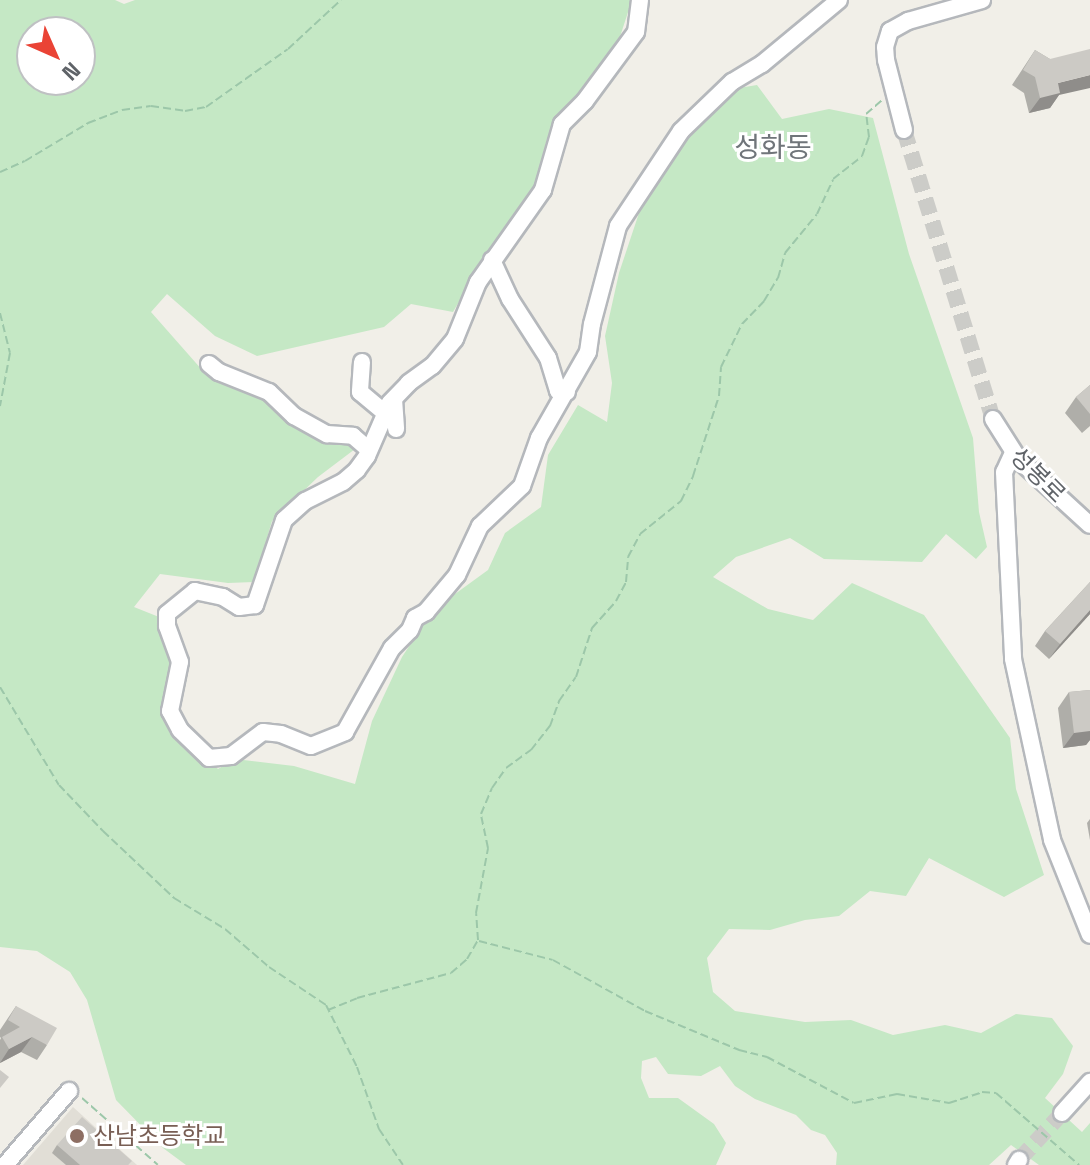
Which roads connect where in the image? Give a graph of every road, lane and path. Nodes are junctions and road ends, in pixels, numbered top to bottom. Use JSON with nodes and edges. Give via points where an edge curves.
{"nodes":[{"id":1,"x":341,"y":0,"type":"edge"},
{"id":2,"x":640,"y":0,"type":"edge"},
{"id":3,"x":839,"y":0,"type":"edge"},
{"id":4,"x":982,"y":0,"type":"edge"},
{"id":5,"x":892,"y":86,"type":"junction"},
{"id":6,"x":904,"y":130,"type":"tunnel mouth"},
{"id":7,"x":0,"y":172,"type":"edge"},
{"id":8,"x":492,"y":260,"type":"junction"},
{"id":9,"x":0,"y":313,"type":"edge"},
{"id":10,"x":362,"y":362,"type":"dead end"},
{"id":11,"x":209,"y":364,"type":"dead end"},
{"id":12,"x":567,"y":392,"type":"junction"},
{"id":13,"x":389,"y":405,"type":"junction"},
{"id":14,"x":0,"y":406,"type":"edge"},
{"id":15,"x":993,"y":419,"type":"tunnel mouth"},
{"id":16,"x":396,"y":429,"type":"dead end"},
{"id":17,"x":369,"y":450,"type":"junction"},
{"id":18,"x":1013,"y":453,"type":"junction"},
{"id":19,"x":1090,"y":525,"type":"edge"},
{"id":20,"x":0,"y":687,"type":"edge"},
{"id":21,"x":1090,"y":935,"type":"edge"},
{"id":22,"x":478,"y":940,"type":"junction"},
{"id":23,"x":328,"y":1010,"type":"junction"},
{"id":24,"x":1090,"y":1082,"type":"edge"},
{"id":25,"x":69,"y":1091,"type":"joint"},
{"id":26,"x":1062,"y":1113,"type":"tunnel mouth"},
{"id":27,"x":5,"y":1165,"type":"edge"},
{"id":28,"x":158,"y":1165,"type":"edge"},
{"id":29,"x":403,"y":1165,"type":"edge"},
{"id":30,"x":1079,"y":1165,"type":"edge"}],
"edges":[{"from":1,"to":7,"type":"path","via":[[288,49],[206,107],[122,110]]},
{"from":2,"to":8,"type":"street","via":[[636,32],[562,124],[543,190]]},
{"from":3,"to":12,"type":"street","via":[[732,82],[681,131],[618,226],[588,352]]},
{"from":4,"to":5,"type":"street","via":[[896,25],[886,38]]},
{"from":5,"to":6,"type":"street"},
{"from":5,"to":22,"type":"path","via":[[866,114],[869,137],[862,156],[833,179],[817,214],[785,253],[764,301],[742,324],[721,367],[719,396],[681,501],[640,534],[628,557],[626,582],[592,628],[576,677],[550,726],[492,788],[481,814],[488,848],[476,913]]},
{"from":8,"to":12,"type":"street","via":[[548,358],[558,391]]},
{"from":8,"to":13,"type":"street","via":[[455,339]]},
{"from":9,"to":14,"type":"path","via":[[10,353]]},
{"from":10,"to":13,"type":"street","via":[[360,392]]},
{"from":11,"to":17,"type":"street","via":[[269,392],[294,416],[327,434],[353,436]]},
{"from":12,"to":17,"type":"street","via":[[539,438],[522,486],[480,526],[467,560],[392,648],[345,732],[311,746],[263,732],[231,756],[209,758],[180,730],[170,711],[180,662],[167,614],[195,591],[239,607],[255,605],[284,520],[305,501],[343,482]]},
{"from":13,"to":16,"type":"street"},
{"from":13,"to":17,"type":"street"},
{"from":15,"to":18,"type":"street","name":"성봉로"},
{"from":18,"to":19,"type":"street","name":"성봉로"},
{"from":18,"to":21,"type":"street","via":[[1004,472],[1013,659],[1048,828]]},
{"from":20,"to":23,"type":"path","via":[[59,785],[103,831],[174,898],[249,946]]},
{"from":22,"to":23,"type":"path","via":[[451,973]]},
{"from":22,"to":30,"type":"path","via":[[553,960],[645,1011],[767,1057],[854,1103],[897,1094],[949,1103],[996,1093]]},
{"from":23,"to":29,"type":"path","via":[[357,1067],[379,1129]]},
{"from":24,"to":26,"type":"street"},
{"from":25,"to":27,"type":"street"},
{"from":25,"to":28,"type":"path"}]}
